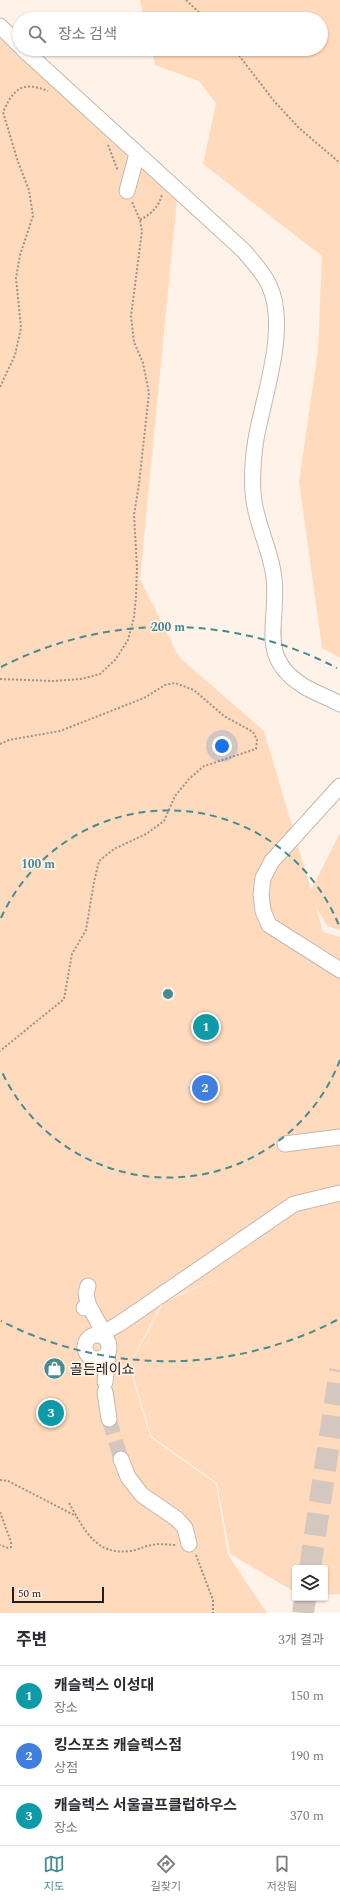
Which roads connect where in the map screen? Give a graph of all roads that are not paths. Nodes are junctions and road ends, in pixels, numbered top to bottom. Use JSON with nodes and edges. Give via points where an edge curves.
{"nodes":[{"id":1,"x":0,"y":26,"type":"edge"},
{"id":2,"x":12,"y":38,"type":"edge"},
{"id":3,"x":31,"y":56,"type":"edge"},
{"id":4,"x":137,"y":154,"type":"junction"},
{"id":5,"x":127,"y":191,"type":"road end"},
{"id":6,"x":340,"y":704,"type":"edge"},
{"id":7,"x":340,"y":786,"type":"edge"},
{"id":8,"x":340,"y":970,"type":"edge"},
{"id":9,"x":340,"y":1137,"type":"edge"},
{"id":10,"x":285,"y":1144,"type":"dead end"},
{"id":11,"x":340,"y":1193,"type":"edge"},
{"id":12,"x":88,"y":1286,"type":"dead end"},
{"id":13,"x":101,"y":1334,"type":"junction"},
{"id":14,"x":108,"y":1352,"type":"junction"},
{"id":15,"x":109,"y":1419,"type":"tunnel mouth"},
{"id":16,"x":120,"y":1459,"type":"tunnel mouth"},
{"id":17,"x":189,"y":1544,"type":"road end"}],
"edges":[{"from":1,"to":2,"type":"lane"},
{"from":3,"to":4,"type":"lane"},
{"from":4,"to":5,"type":"lane"},
{"from":4,"to":6,"type":"lane","via":[[244,251],[259,268],[269,285],[276,304],[277,339],[256,441],[253,494],[274,578],[274,652],[279,665],[289,676],[303,686]]},
{"from":7,"to":8,"type":"lane","via":[[272,861],[262,878],[261,894],[263,911],[269,925]]},
{"from":9,"to":10,"type":"lane"},
{"from":11,"to":13,"type":"lane","via":[[294,1204],[120,1318]]},
{"from":12,"to":13,"type":"lane","via":[[86,1306]]},
{"from":13,"to":14,"type":"lane","via":[[108,1344]]},
{"from":13,"to":14,"type":"lane","via":[[87,1340],[86,1351],[91,1357],[98,1359]]},
{"from":14,"to":15,"type":"lane","via":[[105,1387]]},
{"from":16,"to":17,"type":"lane","via":[[128,1477],[142,1495],[177,1519],[184,1528]]}]}
